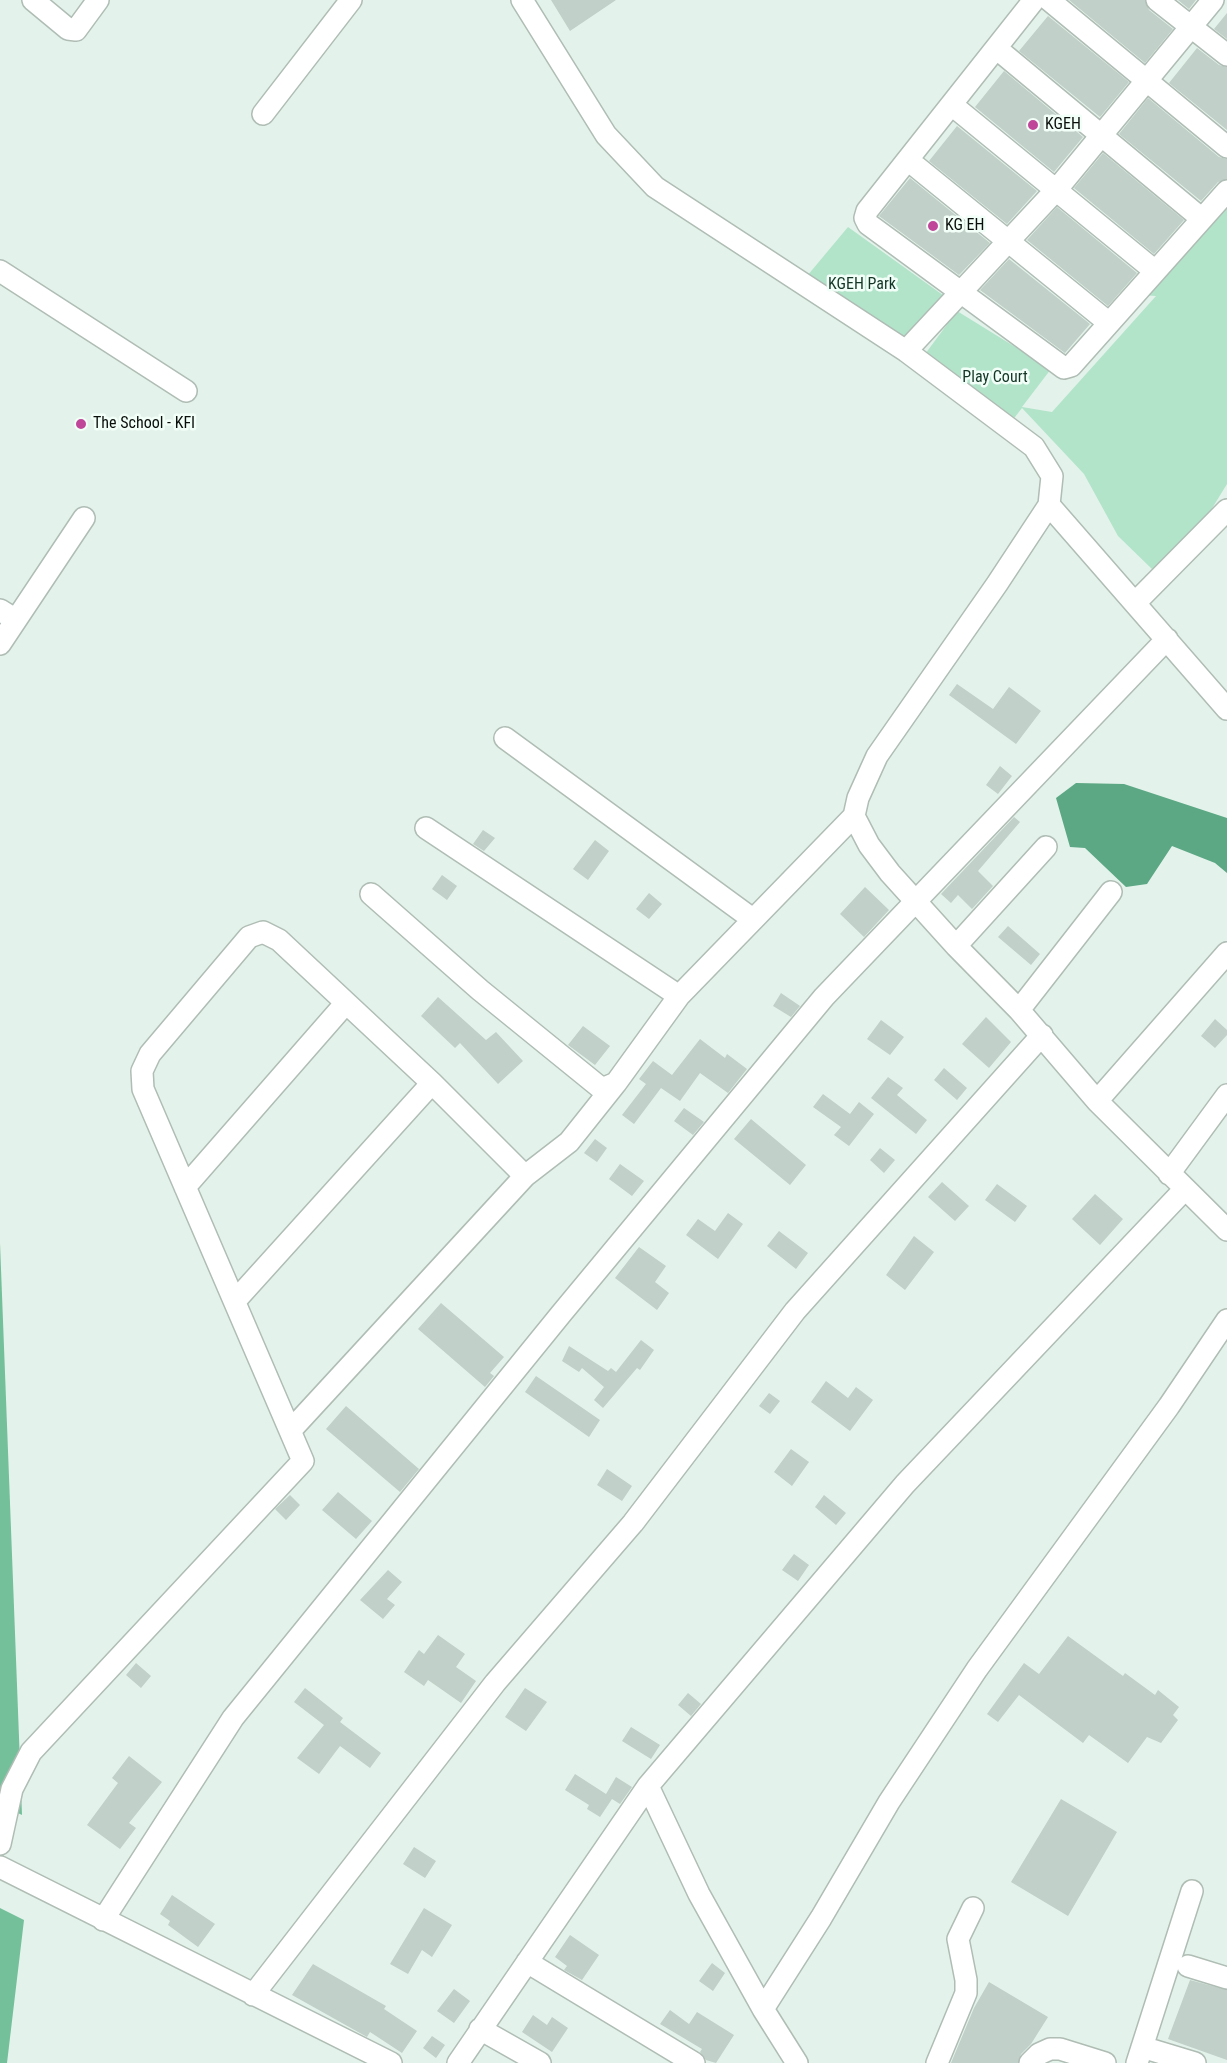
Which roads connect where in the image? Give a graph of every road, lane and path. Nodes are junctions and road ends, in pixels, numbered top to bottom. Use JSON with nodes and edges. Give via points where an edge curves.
{"nodes":[{"id":1,"x":33,"y":0,"type":"edge"},
{"id":2,"x":98,"y":0,"type":"edge"},
{"id":3,"x":351,"y":0,"type":"edge"},
{"id":4,"x":522,"y":0,"type":"edge"},
{"id":5,"x":1034,"y":0,"type":"edge"},
{"id":6,"x":1049,"y":0,"type":"edge"},
{"id":7,"x":1157,"y":0,"type":"edge"},
{"id":8,"x":1213,"y":0,"type":"edge"},
{"id":9,"x":1191,"y":27,"type":"junction"},
{"id":10,"x":996,"y":48,"type":"junction"},
{"id":11,"x":1227,"y":55,"type":"edge"},
{"id":12,"x":1146,"y":80,"type":"junction"},
{"id":13,"x":951,"y":105,"type":"junction"},
{"id":14,"x":263,"y":114,"type":"dead end"},
{"id":15,"x":1102,"y":134,"type":"junction"},
{"id":16,"x":1227,"y":147,"type":"edge"},
{"id":17,"x":908,"y":160,"type":"junction"},
{"id":18,"x":1057,"y":189,"type":"junction"},
{"id":19,"x":1227,"y":191,"type":"edge"},
{"id":20,"x":1202,"y":219,"type":"junction"},
{"id":21,"x":1009,"y":242,"type":"junction"},
{"id":22,"x":0,"y":271,"type":"edge"},
{"id":23,"x":1155,"y":272,"type":"junction"},
{"id":24,"x":961,"y":293,"type":"junction"},
{"id":25,"x":1110,"y":323,"type":"junction"},
{"id":26,"x":906,"y":351,"type":"junction"},
{"id":27,"x":186,"y":391,"type":"dead end"},
{"id":28,"x":1049,"y":505,"type":"junction"},
{"id":29,"x":1227,"y":510,"type":"edge"},
{"id":30,"x":84,"y":518,"type":"dead end"},
{"id":31,"x":1136,"y":602,"type":"junction"},
{"id":32,"x":8,"y":615,"type":"edge"},
{"id":33,"x":1167,"y":639,"type":"junction"},
{"id":34,"x":0,"y":644,"type":"edge"},
{"id":35,"x":1227,"y":709,"type":"edge"},
{"id":36,"x":505,"y":738,"type":"dead end"},
{"id":37,"x":854,"y":816,"type":"junction"},
{"id":38,"x":426,"y":828,"type":"dead end"},
{"id":39,"x":1046,"y":847,"type":"dead end"},
{"id":40,"x":1111,"y":892,"type":"dead end"},
{"id":41,"x":371,"y":894,"type":"dead end"},
{"id":42,"x":915,"y":900,"type":"junction"},
{"id":43,"x":751,"y":918,"type":"junction"},
{"id":44,"x":956,"y":946,"type":"junction"},
{"id":45,"x":1227,"y":953,"type":"edge"},
{"id":46,"x":679,"y":996,"type":"junction"},
{"id":47,"x":345,"y":1004,"type":"junction"},
{"id":48,"x":1019,"y":1010,"type":"junction"},
{"id":49,"x":1042,"y":1035,"type":"junction"},
{"id":50,"x":432,"y":1083,"type":"junction"},
{"id":51,"x":616,"y":1083,"type":"junction"},
{"id":52,"x":1227,"y":1095,"type":"edge"},
{"id":53,"x":1097,"y":1101,"type":"junction"},
{"id":54,"x":1169,"y":1174,"type":"junction"},
{"id":55,"x":525,"y":1176,"type":"junction"},
{"id":56,"x":185,"y":1188,"type":"junction"},
{"id":57,"x":1184,"y":1190,"type":"junction"},
{"id":58,"x":1227,"y":1230,"type":"edge"},
{"id":59,"x":235,"y":1302,"type":"junction"},
{"id":60,"x":1227,"y":1320,"type":"edge"},
{"id":61,"x":291,"y":1430,"type":"junction"},
{"id":62,"x":648,"y":1786,"type":"junction"},
{"id":63,"x":0,"y":1844,"type":"edge"},
{"id":64,"x":0,"y":1867,"type":"edge"},
{"id":65,"x":1191,"y":1891,"type":"dead end"},
{"id":66,"x":973,"y":1908,"type":"dead end"},
{"id":67,"x":103,"y":1920,"type":"junction"},
{"id":68,"x":527,"y":1962,"type":"junction"},
{"id":69,"x":1188,"y":1966,"type":"dead end"},
{"id":70,"x":1227,"y":1978,"type":"edge"},
{"id":71,"x":253,"y":1995,"type":"junction"},
{"id":72,"x":763,"y":2009,"type":"junction"},
{"id":73,"x":480,"y":2029,"type":"junction"},
{"id":74,"x":1140,"y":2055,"type":"edge"},
{"id":75,"x":391,"y":2063,"type":"edge"},
{"id":76,"x":458,"y":2063,"type":"edge"},
{"id":77,"x":540,"y":2063,"type":"edge"},
{"id":78,"x":694,"y":2063,"type":"edge"},
{"id":79,"x":796,"y":2063,"type":"edge"},
{"id":80,"x":937,"y":2063,"type":"edge"},
{"id":81,"x":1030,"y":2063,"type":"edge"},
{"id":82,"x":1105,"y":2063,"type":"edge"},
{"id":83,"x":1195,"y":2063,"type":"edge"}],
"edges":[{"from":1,"to":2,"type":"street","via":[[68,29],[76,30]]},
{"from":3,"to":14,"type":"street"},
{"from":4,"to":26,"type":"street","via":[[606,135],[656,187]]},
{"from":5,"to":10,"type":"street"},
{"from":6,"to":12,"type":"street"},
{"from":7,"to":9,"type":"street"},
{"from":8,"to":9,"type":"street"},
{"from":9,"to":11,"type":"street"},
{"from":9,"to":12,"type":"street"},
{"from":10,"to":13,"type":"street"},
{"from":10,"to":15,"type":"street"},
{"from":12,"to":15,"type":"street"},
{"from":12,"to":16,"type":"street"},
{"from":13,"to":17,"type":"street"},
{"from":13,"to":18,"type":"street"},
{"from":15,"to":18,"type":"street"},
{"from":15,"to":20,"type":"street"},
{"from":17,"to":21,"type":"street"},
{"from":17,"to":24,"type":"street","via":[[865,218]]},
{"from":18,"to":21,"type":"street"},
{"from":18,"to":23,"type":"street"},
{"from":19,"to":20,"type":"street"},
{"from":20,"to":23,"type":"street"},
{"from":21,"to":24,"type":"street"},
{"from":21,"to":25,"type":"street"},
{"from":22,"to":27,"type":"street"},
{"from":23,"to":25,"type":"street"},
{"from":24,"to":25,"type":"street","via":[[1064,368],[1071,366]]},
{"from":24,"to":26,"type":"street"},
{"from":26,"to":28,"type":"street","via":[[1034,447],[1052,476]]},
{"from":28,"to":31,"type":"street"},
{"from":28,"to":37,"type":"street","via":[[877,756]]},
{"from":29,"to":31,"type":"street"},
{"from":30,"to":32,"type":"street"},
{"from":31,"to":33,"type":"street"},
{"from":32,"to":34,"type":"street"},
{"from":33,"to":35,"type":"street"},
{"from":33,"to":42,"type":"street"},
{"from":36,"to":43,"type":"street"},
{"from":37,"to":42,"type":"street","via":[[869,845]]},
{"from":37,"to":43,"type":"street"},
{"from":38,"to":46,"type":"street"},
{"from":39,"to":44,"type":"street"},
{"from":40,"to":48,"type":"street"},
{"from":41,"to":51,"type":"street","via":[[590,1081],[602,1089]]},
{"from":42,"to":44,"type":"street"},
{"from":42,"to":67,"type":"street","via":[[824,997],[240,1709]]},
{"from":43,"to":46,"type":"street"},
{"from":44,"to":48,"type":"street"},
{"from":45,"to":53,"type":"street"},
{"from":46,"to":51,"type":"street"},
{"from":47,"to":50,"type":"street"},
{"from":47,"to":56,"type":"street"},
{"from":47,"to":56,"type":"street","via":[[279,940],[263,932],[249,936],[150,1054],[142,1071],[143,1089]]},
{"from":48,"to":49,"type":"street"},
{"from":49,"to":53,"type":"street"},
{"from":49,"to":71,"type":"street","via":[[795,1311],[633,1523],[495,1683]]},
{"from":50,"to":55,"type":"street"},
{"from":50,"to":59,"type":"street"},
{"from":51,"to":55,"type":"street","via":[[569,1142]]},
{"from":52,"to":54,"type":"street"},
{"from":53,"to":54,"type":"street"},
{"from":54,"to":57,"type":"street"},
{"from":55,"to":61,"type":"street"},
{"from":56,"to":59,"type":"street"},
{"from":57,"to":58,"type":"street"},
{"from":57,"to":62,"type":"street","via":[[905,1484]]},
{"from":59,"to":61,"type":"street"},
{"from":60,"to":72,"type":"street","via":[[977,1669],[889,1802]]},
{"from":61,"to":63,"type":"street","via":[[303,1461],[31,1752],[12,1789]]},
{"from":62,"to":68,"type":"street"},
{"from":62,"to":72,"type":"street","via":[[699,1894]]},
{"from":64,"to":67,"type":"street"},
{"from":65,"to":74,"type":"street"},
{"from":66,"to":80,"type":"street","via":[[958,1939],[966,1993]]},
{"from":67,"to":71,"type":"street"},
{"from":68,"to":73,"type":"street"},
{"from":68,"to":78,"type":"street"},
{"from":69,"to":70,"type":"street"},
{"from":71,"to":75,"type":"street"},
{"from":72,"to":79,"type":"street"},
{"from":73,"to":76,"type":"street"},
{"from":73,"to":77,"type":"street"},
{"from":74,"to":83,"type":"street"},
{"from":81,"to":82,"type":"street","via":[[1050,2049]]}]}
